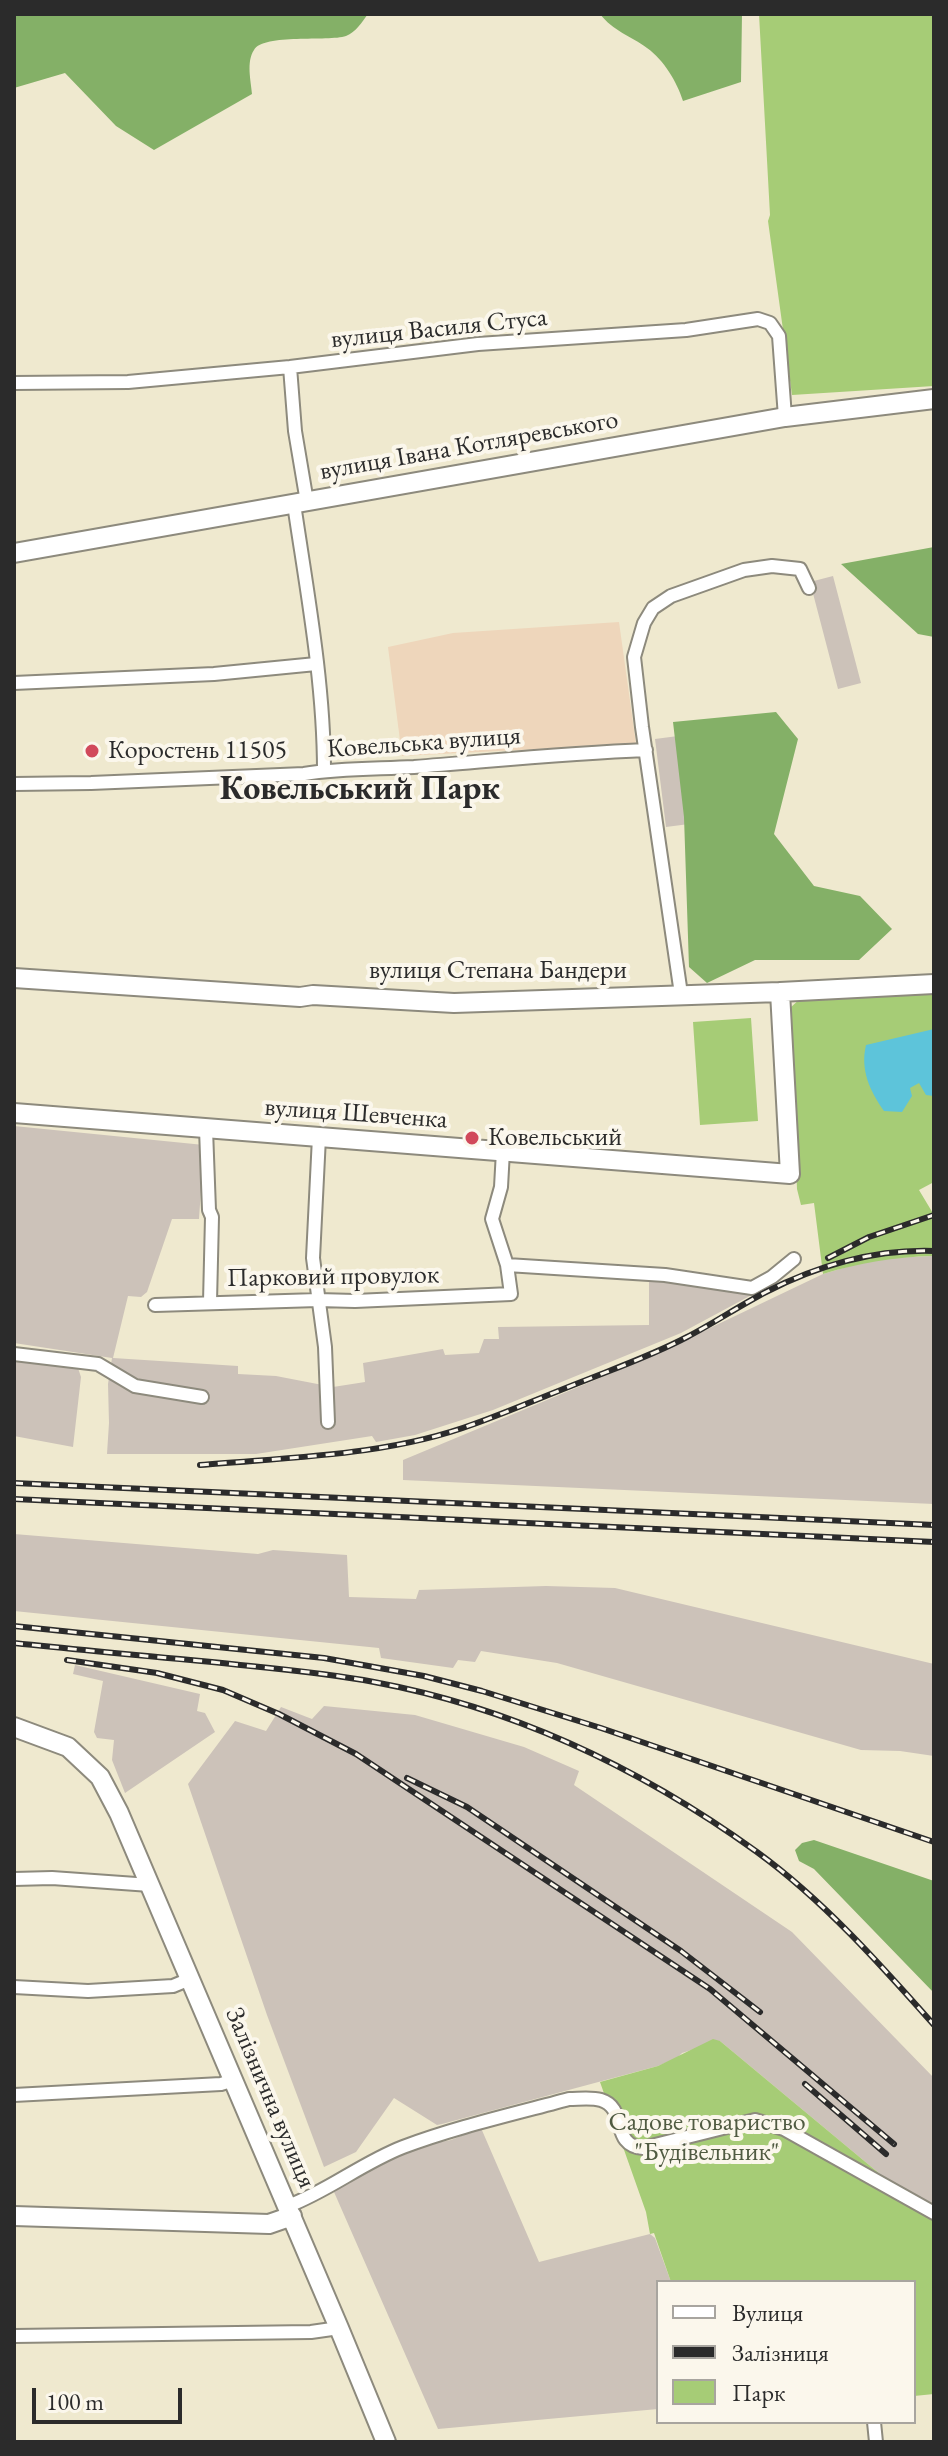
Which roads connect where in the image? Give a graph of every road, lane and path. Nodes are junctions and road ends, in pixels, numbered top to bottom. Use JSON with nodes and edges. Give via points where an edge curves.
{"nodes":[{"id":1,"x":290,"y":367,"type":"junction"},
{"id":2,"x":14,"y":383,"type":"edge"},
{"id":3,"x":934,"y":399,"type":"edge"},
{"id":4,"x":785,"y":417,"type":"junction"},
{"id":5,"x":300,"y":503,"type":"junction"},
{"id":6,"x":14,"y":553,"type":"edge"},
{"id":7,"x":809,"y":588,"type":"dead end"},
{"id":8,"x":316,"y":664,"type":"junction"},
{"id":9,"x":14,"y":683,"type":"edge"},
{"id":10,"x":646,"y":750,"type":"junction"},
{"id":11,"x":324,"y":771,"type":"junction"},
{"id":12,"x":14,"y":784,"type":"edge"},
{"id":13,"x":14,"y":978,"type":"edge"},
{"id":14,"x":934,"y":984,"type":"edge"},
{"id":15,"x":780,"y":992,"type":"junction"},
{"id":16,"x":681,"y":994,"type":"junction"},
{"id":17,"x":14,"y":1113,"type":"edge"},
{"id":18,"x":206,"y":1129,"type":"junction"},
{"id":19,"x":319,"y":1137,"type":"junction"},
{"id":20,"x":503,"y":1151,"type":"junction"},
{"id":21,"x":794,"y":1259,"type":"dead end"},
{"id":22,"x":507,"y":1265,"type":"junction"},
{"id":23,"x":318,"y":1300,"type":"junction"},
{"id":24,"x":210,"y":1302,"type":"junction"},
{"id":25,"x":155,"y":1305,"type":"dead end"},
{"id":26,"x":14,"y":1354,"type":"edge"},
{"id":27,"x":202,"y":1397,"type":"dead end"},
{"id":28,"x":328,"y":1422,"type":"dead end"},
{"id":29,"x":14,"y":1727,"type":"edge"},
{"id":30,"x":14,"y":1879,"type":"edge"},
{"id":31,"x":150,"y":1885,"type":"junction"},
{"id":32,"x":190,"y":1979,"type":"junction"},
{"id":33,"x":14,"y":1987,"type":"edge"},
{"id":34,"x":234,"y":2080,"type":"junction"},
{"id":35,"x":14,"y":2095,"type":"edge"},
{"id":36,"x":290,"y":2211,"type":"junction"},
{"id":37,"x":934,"y":2213,"type":"edge"},
{"id":38,"x":14,"y":2216,"type":"edge"},
{"id":39,"x":339,"y":2328,"type":"junction"},
{"id":40,"x":14,"y":2336,"type":"edge"},
{"id":41,"x":386,"y":2442,"type":"edge"}],
"edges":[{"from":1,"to":2,"type":"street","name":"вулиця Василя Стуса","via":[[128,382]]},
{"from":1,"to":4,"type":"street","name":"вулиця Василя Стуса","via":[[758,319],[770,323],[779,336]]},
{"from":1,"to":5,"type":"street"},
{"from":3,"to":4,"type":"street","name":"вулиця Івана Котляревського"},
{"from":4,"to":5,"type":"street","name":"вулиця Івана Котляревського"},
{"from":5,"to":6,"type":"street","name":"вулиця Івана Котляревського"},
{"from":5,"to":8,"type":"street"},
{"from":7,"to":10,"type":"street","via":[[800,569],[772,566],[744,570],[671,596],[653,608],[634,657]]},
{"from":8,"to":9,"type":"street"},
{"from":8,"to":11,"type":"street"},
{"from":10,"to":11,"type":"street","name":"Ковельська вулиця"},
{"from":10,"to":16,"type":"street"},
{"from":11,"to":12,"type":"street","name":"Ковельська вулиця"},
{"from":13,"to":16,"type":"street","name":"вулиця Степана Бандери","via":[[430,1003]]},
{"from":14,"to":15,"type":"street","name":"вулиця Степана Бандери"},
{"from":15,"to":16,"type":"street","name":"вулиця Степана Бандери"},
{"from":15,"to":20,"type":"street","name":"вулиця Шевченка","via":[[790,1174]]},
{"from":17,"to":18,"type":"street","name":"вулиця Шевченка"},
{"from":18,"to":19,"type":"street","name":"вулиця Шевченка"},
{"from":18,"to":24,"type":"street"},
{"from":19,"to":20,"type":"street","name":"вулиця Шевченка"},
{"from":19,"to":23,"type":"street","via":[[313,1258]]},
{"from":20,"to":22,"type":"street","via":[[492,1219]]},
{"from":21,"to":22,"type":"street","via":[[752,1288],[650,1274]]},
{"from":22,"to":23,"type":"street","name":"Парковий провулок","via":[[511,1294]]},
{"from":23,"to":24,"type":"street","name":"Парковий провулок"},
{"from":23,"to":28,"type":"street"},
{"from":24,"to":25,"type":"street","name":"Парковий провулок"},
{"from":26,"to":27,"type":"street","via":[[98,1364],[135,1386]]},
{"from":29,"to":31,"type":"street","name":"Залізнична вулиця","via":[[68,1747],[100,1777]]},
{"from":30,"to":31,"type":"street"},
{"from":31,"to":32,"type":"street","name":"Залізнична вулиця"},
{"from":32,"to":33,"type":"street","via":[[173,1986],[88,1991]]},
{"from":32,"to":34,"type":"street","name":"Залізнична вулиця"},
{"from":34,"to":35,"type":"street"},
{"from":34,"to":36,"type":"street","name":"Залізнична вулиця"},
{"from":36,"to":37,"type":"street","via":[[403,2147],[569,2099],[592,2098],[613,2107],[632,2147],[755,2120],[784,2129]]},
{"from":36,"to":38,"type":"street","via":[[269,2224]]},
{"from":36,"to":39,"type":"street","name":"Залізнична вулиця"},
{"from":39,"to":40,"type":"street"},
{"from":39,"to":41,"type":"street","name":"Залізнична вулиця"}]}
